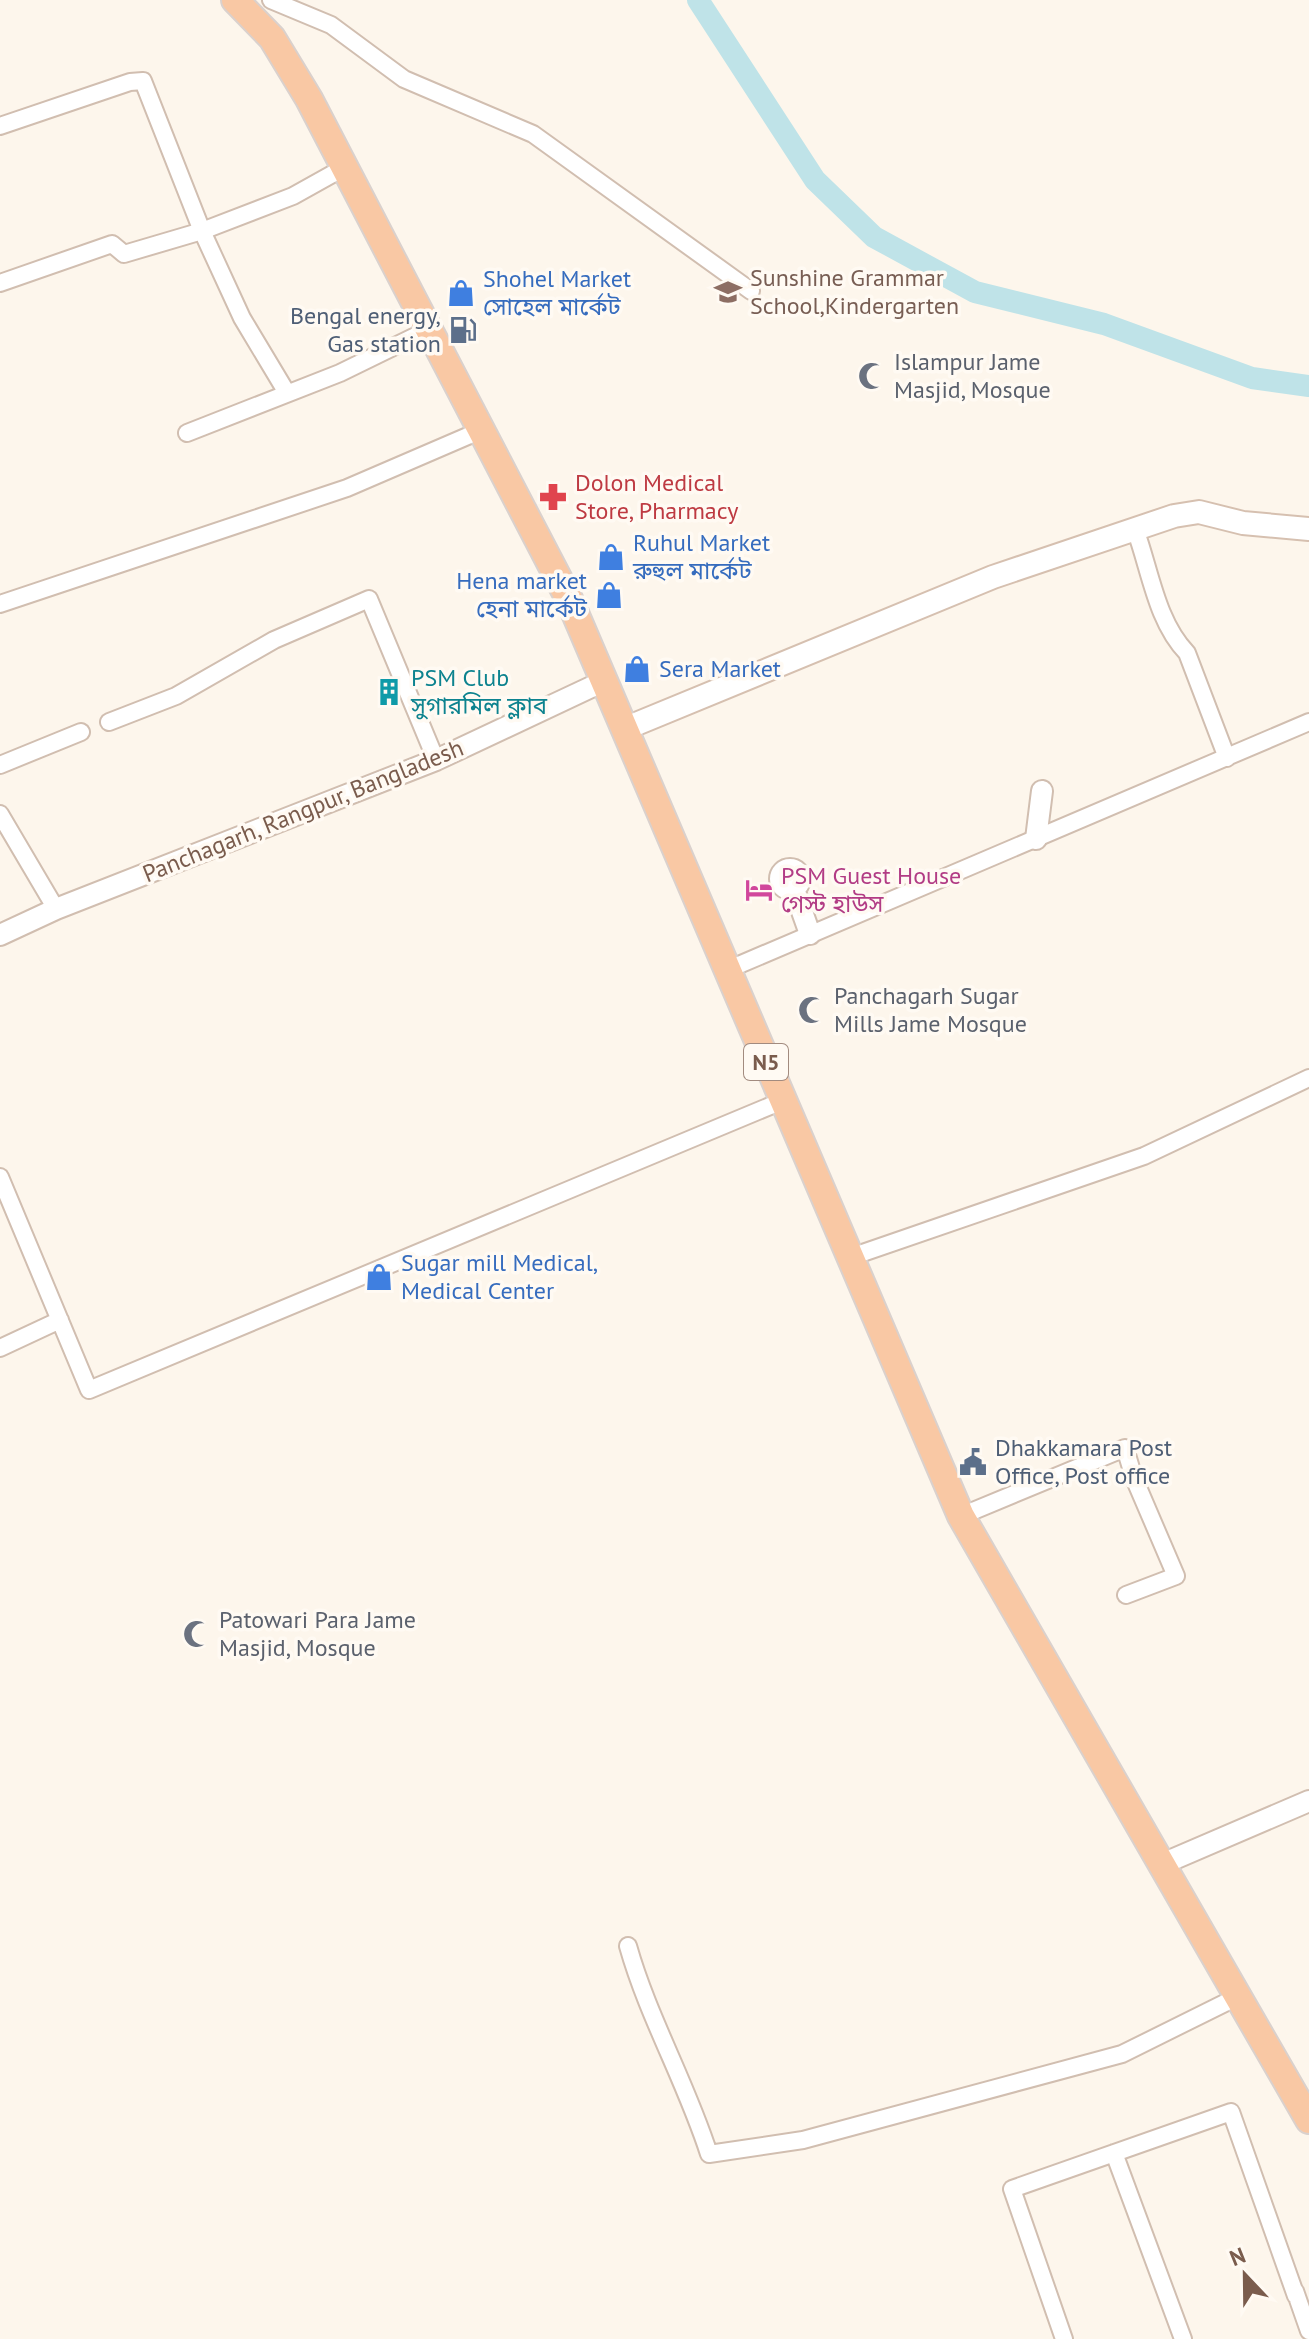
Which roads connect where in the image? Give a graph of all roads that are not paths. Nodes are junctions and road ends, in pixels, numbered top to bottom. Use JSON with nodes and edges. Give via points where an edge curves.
{"nodes":[{"id":1,"x":237,"y":0,"type":"edge"},
{"id":2,"x":271,"y":0,"type":"edge"},
{"id":3,"x":0,"y":126,"type":"edge"},
{"id":4,"x":345,"y":167,"type":"junction"},
{"id":5,"x":202,"y":231,"type":"junction"},
{"id":6,"x":0,"y":283,"type":"edge"},
{"id":7,"x":751,"y":291,"type":"dead end"},
{"id":8,"x":430,"y":329,"type":"junction"},
{"id":9,"x":287,"y":393,"type":"junction"},
{"id":10,"x":484,"y":429,"type":"junction"},
{"id":11,"x":187,"y":433,"type":"dead end"},
{"id":12,"x":1135,"y":529,"type":"junction"},
{"id":13,"x":1309,"y":529,"type":"edge"},
{"id":14,"x":0,"y":604,"type":"edge"},
{"id":15,"x":604,"y":681,"type":"junction"},
{"id":16,"x":109,"y":722,"type":"dead end"},
{"id":17,"x":1309,"y":722,"type":"edge"},
{"id":18,"x":624,"y":729,"type":"junction"},
{"id":19,"x":81,"y":732,"type":"dead end"},
{"id":20,"x":1227,"y":758,"type":"junction"},
{"id":21,"x":436,"y":760,"type":"junction"},
{"id":22,"x":0,"y":765,"type":"edge"},
{"id":23,"x":1042,"y":791,"type":"dead end"},
{"id":24,"x":0,"y":814,"type":"edge"},
{"id":25,"x":1036,"y":839,"type":"junction"},
{"id":26,"x":794,"y":889,"type":"dead end"},
{"id":27,"x":56,"y":909,"type":"junction"},
{"id":28,"x":810,"y":934,"type":"junction"},
{"id":29,"x":0,"y":935,"type":"edge"},
{"id":30,"x":727,"y":970,"type":"junction"},
{"id":31,"x":1309,"y":1078,"type":"edge"},
{"id":32,"x":782,"y":1101,"type":"junction"},
{"id":33,"x":0,"y":1177,"type":"edge"},
{"id":34,"x":848,"y":1258,"type":"junction"},
{"id":35,"x":60,"y":1320,"type":"junction"},
{"id":36,"x":0,"y":1348,"type":"edge"},
{"id":37,"x":961,"y":1516,"type":"junction"},
{"id":38,"x":1126,"y":1595,"type":"dead end"},
{"id":39,"x":1309,"y":1801,"type":"edge"},
{"id":40,"x":1160,"y":1865,"type":"junction"},
{"id":41,"x":628,"y":1946,"type":"dead end"},
{"id":42,"x":1237,"y":1997,"type":"junction"},
{"id":43,"x":1309,"y":2120,"type":"edge"},
{"id":44,"x":1114,"y":2153,"type":"junction"},
{"id":45,"x":1309,"y":2331,"type":"edge"},
{"id":46,"x":1064,"y":2339,"type":"edge"},
{"id":47,"x":1183,"y":2339,"type":"edge"}],
"edges":[{"from":1,"to":4,"type":"highway","number":"N5","via":[[279,49]]},
{"from":2,"to":7,"type":"street","via":[[331,25],[404,79],[533,134]]},
{"from":3,"to":5,"type":"street","via":[[143,81]]},
{"from":4,"to":5,"type":"street","via":[[293,196]]},
{"from":4,"to":8,"type":"highway","number":"N5"},
{"from":5,"to":6,"type":"street","via":[[124,254],[112,244]]},
{"from":5,"to":9,"type":"street","via":[[242,318]]},
{"from":8,"to":9,"type":"street"},
{"from":8,"to":10,"type":"highway","number":"N5"},
{"from":9,"to":11,"type":"street"},
{"from":10,"to":14,"type":"street","via":[[347,488]]},
{"from":10,"to":15,"type":"highway","number":"N5","via":[[549,556]]},
{"from":12,"to":13,"type":"main road","via":[[1199,512],[1243,523]]},
{"from":12,"to":18,"type":"main road","via":[[993,577]]},
{"from":12,"to":20,"type":"street","via":[[1165,620],[1187,653]]},
{"from":15,"to":18,"type":"highway","number":"N5"},
{"from":15,"to":21,"type":"street","name":"Panchagarh, Rangpur, Bangladesh"},
{"from":16,"to":21,"type":"street","via":[[176,696],[274,640],[369,599]]},
{"from":17,"to":20,"type":"street"},
{"from":18,"to":30,"type":"highway","number":"N5"},
{"from":19,"to":22,"type":"street"},
{"from":20,"to":25,"type":"street"},
{"from":21,"to":27,"type":"street","name":"Panchagarh, Rangpur, Bangladesh"},
{"from":23,"to":25,"type":"street"},
{"from":24,"to":27,"type":"street"},
{"from":25,"to":28,"type":"street"},
{"from":26,"to":28,"type":"street"},
{"from":27,"to":29,"type":"street","name":"Panchagarh, Rangpur, Bangladesh"},
{"from":28,"to":30,"type":"street"},
{"from":30,"to":32,"type":"highway","number":"N5"},
{"from":31,"to":34,"type":"street","via":[[1144,1156]]},
{"from":32,"to":34,"type":"highway","number":"N5"},
{"from":32,"to":35,"type":"street","via":[[89,1390]]},
{"from":33,"to":35,"type":"street"},
{"from":34,"to":37,"type":"highway","number":"N5"},
{"from":35,"to":36,"type":"street"},
{"from":37,"to":38,"type":"street","via":[[1125,1448],[1176,1576]]},
{"from":37,"to":40,"type":"highway","number":"N5"},
{"from":39,"to":40,"type":"street"},
{"from":40,"to":42,"type":"highway","number":"N5"},
{"from":41,"to":42,"type":"street","via":[[709,2154],[803,2140],[1122,2054]]},
{"from":42,"to":43,"type":"highway","number":"N5"},
{"from":44,"to":45,"type":"street","via":[[1231,2112]]},
{"from":44,"to":46,"type":"street","via":[[1012,2189]]},
{"from":44,"to":47,"type":"street"}]}
